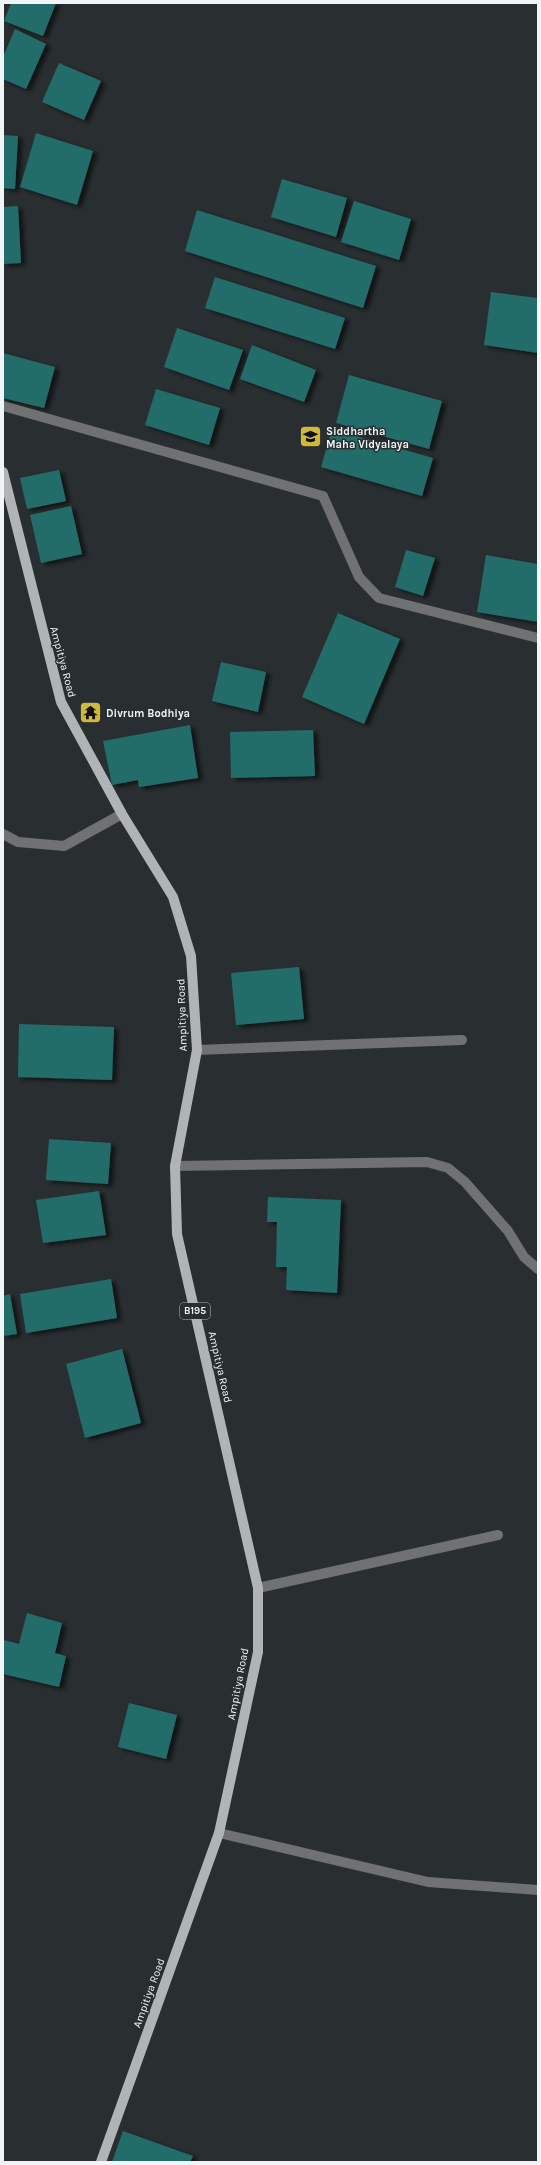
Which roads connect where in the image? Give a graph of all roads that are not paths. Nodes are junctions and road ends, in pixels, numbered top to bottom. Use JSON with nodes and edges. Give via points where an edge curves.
{"nodes":[{"id":1,"x":3,"y":406,"type":"edge"},
{"id":2,"x":3,"y":472,"type":"edge"},
{"id":3,"x":538,"y":638,"type":"edge"},
{"id":4,"x":122,"y":814,"type":"junction"},
{"id":5,"x":3,"y":834,"type":"edge"},
{"id":6,"x":462,"y":1040,"type":"dead end"},
{"id":7,"x":197,"y":1050,"type":"junction"},
{"id":8,"x":175,"y":1166,"type":"junction"},
{"id":9,"x":538,"y":1268,"type":"edge"},
{"id":10,"x":498,"y":1535,"type":"dead end"},
{"id":11,"x":258,"y":1588,"type":"junction"},
{"id":12,"x":219,"y":1833,"type":"junction"},
{"id":13,"x":538,"y":1890,"type":"edge"},
{"id":14,"x":101,"y":2162,"type":"edge"}],
"edges":[{"from":1,"to":3,"type":"street","via":[[323,496],[359,577],[378,598]]},
{"from":2,"to":4,"type":"main road","name":"Ampitiya Road","number":"B195","via":[[60,702]]},
{"from":4,"to":5,"type":"street","via":[[64,846],[18,842]]},
{"from":4,"to":7,"type":"main road","name":"Ampitiya Road","number":"B195","via":[[173,897],[191,956]]},
{"from":6,"to":7,"type":"street"},
{"from":7,"to":8,"type":"main road","name":"Ampitiya Road","number":"B195"},
{"from":8,"to":9,"type":"street","via":[[427,1162],[448,1168],[465,1182],[508,1231],[524,1256]]},
{"from":8,"to":11,"type":"main road","name":"Ampitiya Road","number":"B195","via":[[177,1234]]},
{"from":10,"to":11,"type":"street"},
{"from":11,"to":12,"type":"main road","name":"Ampitiya Road","number":"B195","via":[[258,1652]]},
{"from":12,"to":13,"type":"street","via":[[428,1882]]},
{"from":12,"to":14,"type":"main road","name":"Ampitiya Road","number":"B195"}]}
